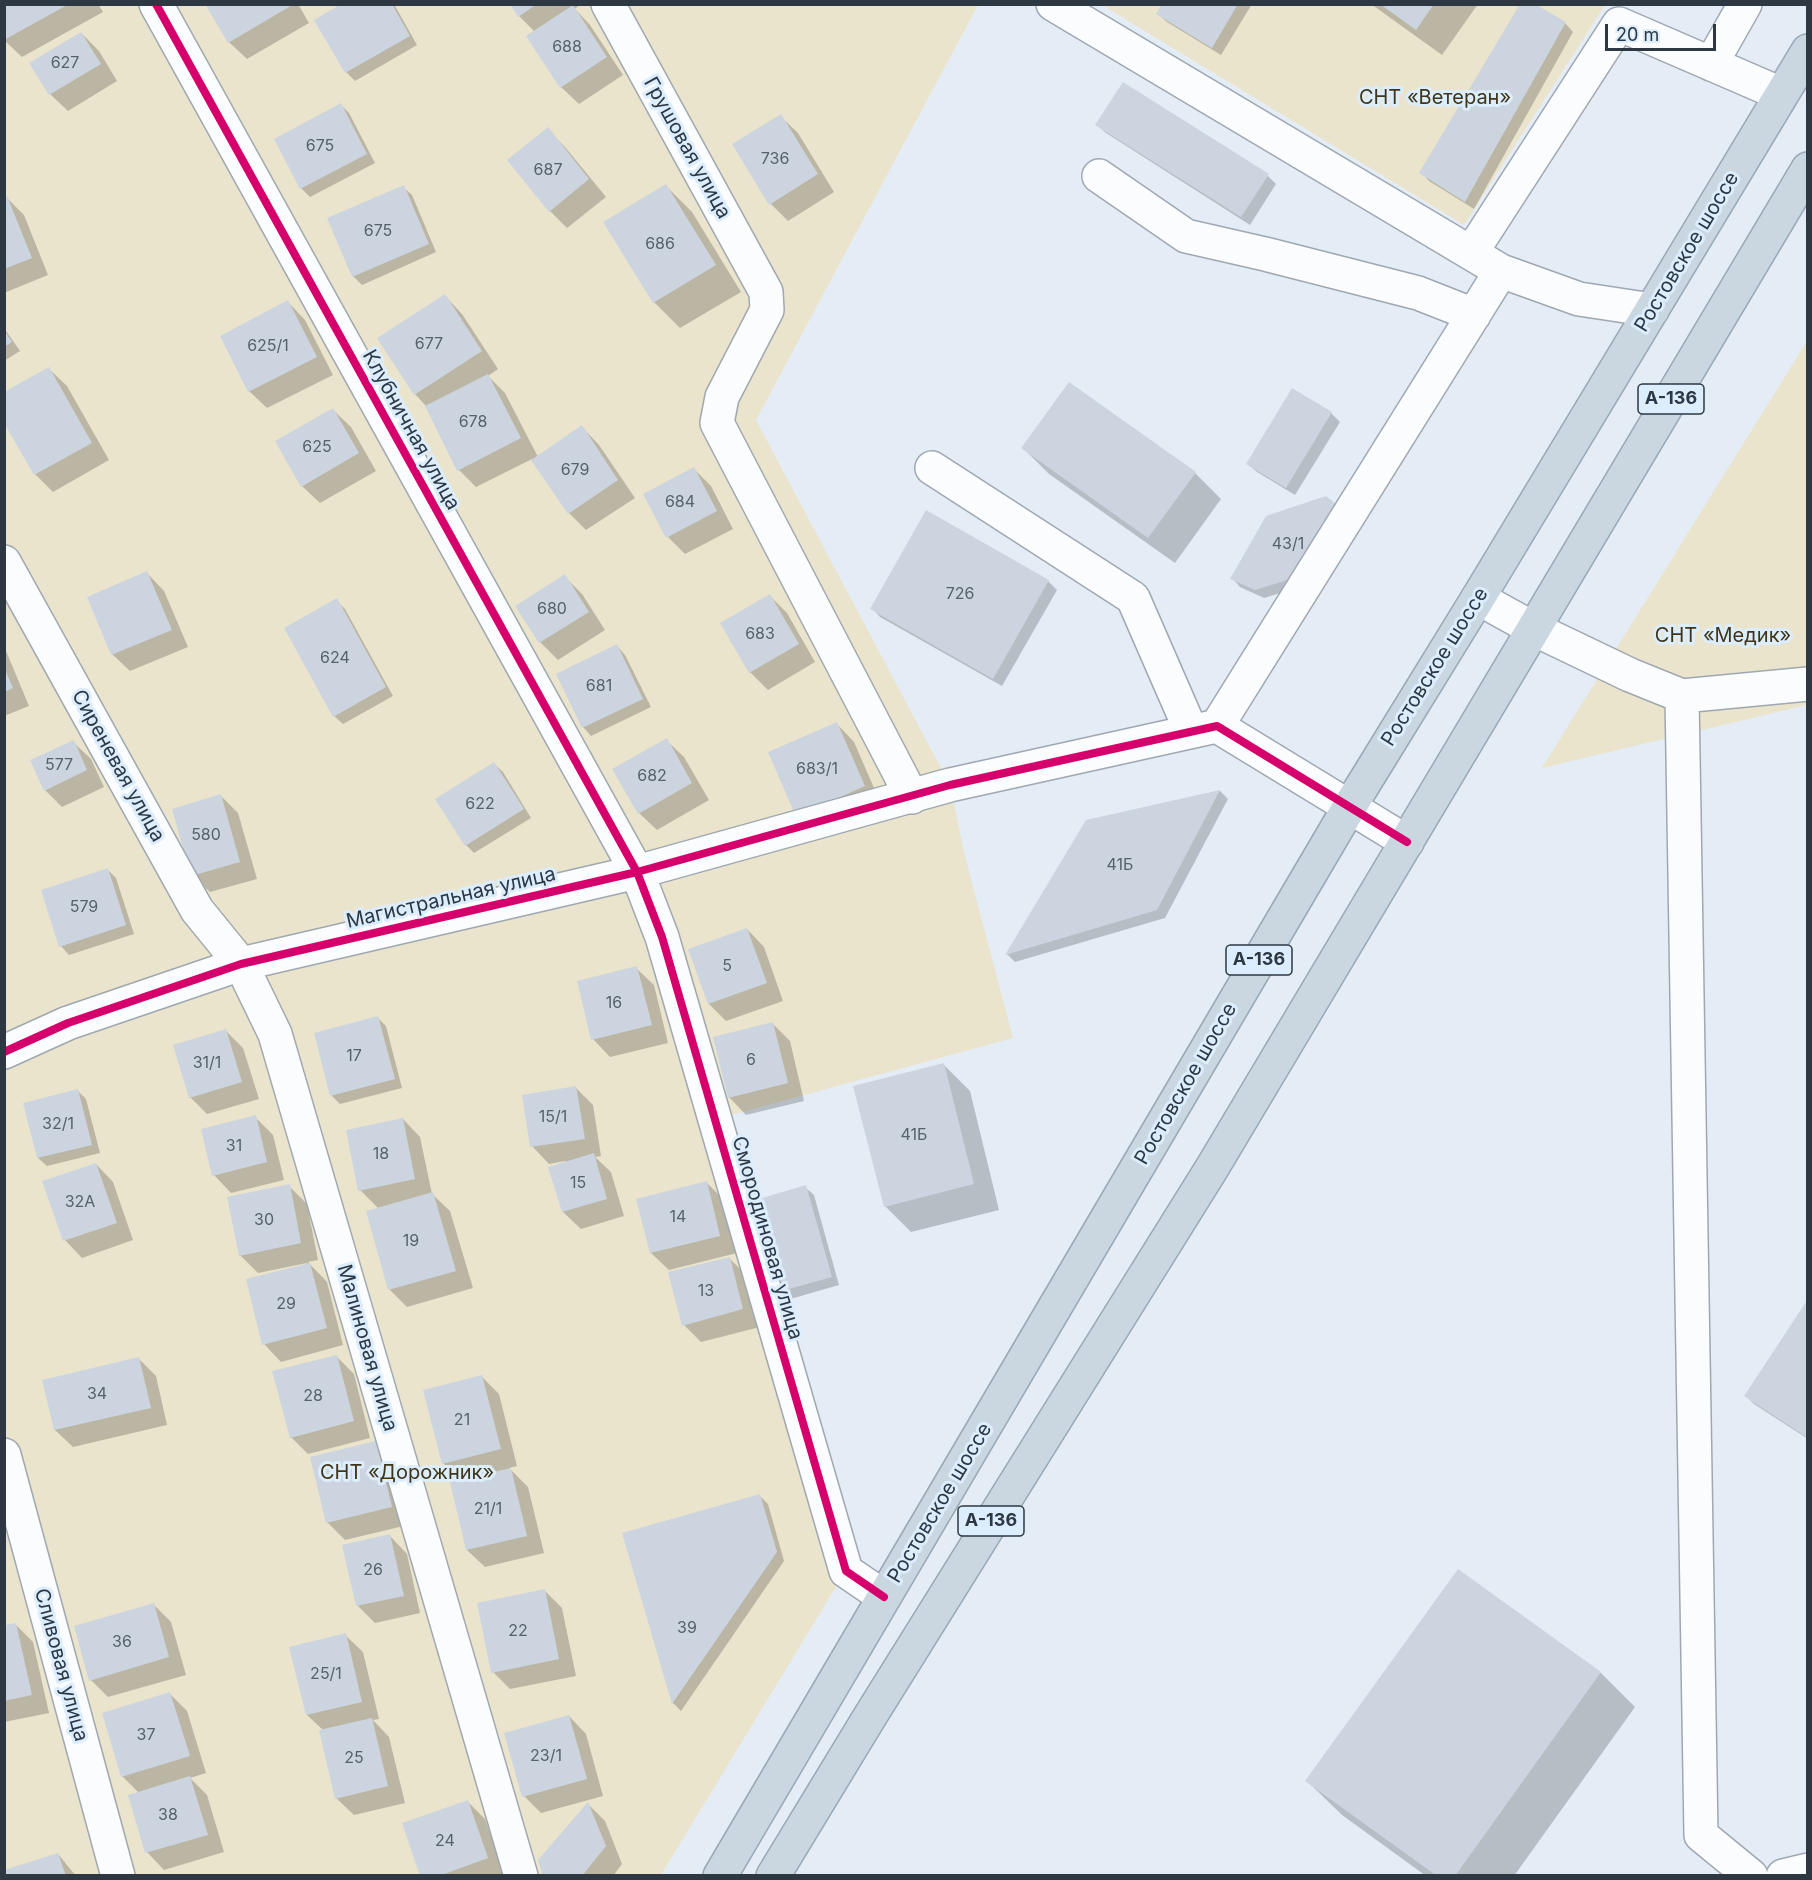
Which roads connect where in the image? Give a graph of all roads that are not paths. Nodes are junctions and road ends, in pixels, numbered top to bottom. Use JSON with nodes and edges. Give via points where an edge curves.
{"nodes":[{"id":1,"x":156,"y":4,"type":"edge"},
{"id":2,"x":608,"y":4,"type":"edge"},
{"id":3,"x":1053,"y":4,"type":"edge"},
{"id":4,"x":1745,"y":4,"type":"edge"},
{"id":5,"x":1808,"y":51,"type":"edge"},
{"id":6,"x":1711,"y":64,"type":"junction"},
{"id":7,"x":1781,"y":94,"type":"junction"},
{"id":8,"x":1808,"y":169,"type":"edge"},
{"id":9,"x":1099,"y":176,"type":"dead end"},
{"id":10,"x":1471,"y":253,"type":"junction"},
{"id":11,"x":1501,"y":271,"type":"junction"},
{"id":12,"x":1652,"y":310,"type":"junction"},
{"id":13,"x":1474,"y":315,"type":"junction"},
{"id":14,"x":932,"y":468,"type":"dead end"},
{"id":15,"x":4,"y":562,"type":"edge"},
{"id":16,"x":1478,"y":598,"type":"junction"},
{"id":17,"x":1534,"y":629,"type":"junction"},
{"id":18,"x":1807,"y":683,"type":"edge"},
{"id":19,"x":1682,"y":696,"type":"junction"},
{"id":20,"x":1204,"y":728,"type":"junction"},
{"id":21,"x":912,"y":797,"type":"junction"},
{"id":22,"x":1350,"y":806,"type":"junction"},
{"id":23,"x":1407,"y":842,"type":"junction"},
{"id":24,"x":637,"y":872,"type":"junction"},
{"id":25,"x":241,"y":964,"type":"junction"},
{"id":26,"x":4,"y":1052,"type":"edge"},
{"id":27,"x":4,"y":1455,"type":"edge"},
{"id":28,"x":884,"y":1598,"type":"junction"},
{"id":29,"x":1808,"y":1870,"type":"edge"},
{"id":30,"x":118,"y":1875,"type":"edge"},
{"id":31,"x":521,"y":1875,"type":"edge"},
{"id":32,"x":720,"y":1875,"type":"edge"},
{"id":33,"x":773,"y":1875,"type":"edge"},
{"id":34,"x":1751,"y":1875,"type":"edge"},
{"id":35,"x":1784,"y":1875,"type":"edge"}],
"edges":[{"from":1,"to":24,"type":"street","name":"Клубничная улица"},
{"from":2,"to":21,"type":"street","name":"Грушовая улица","via":[[766,292],[767,310],[722,397],[717,423]]},
{"from":3,"to":10,"type":"street"},
{"from":4,"to":6,"type":"street"},
{"from":5,"to":7,"type":"highway","name":"Ростовское шоссе","number":"А-136"},
{"from":6,"to":7,"type":"street"},
{"from":6,"to":10,"type":"street","via":[[1619,24]]},
{"from":7,"to":12,"type":"highway","name":"Ростовское шоссе","number":"А-136"},
{"from":8,"to":17,"type":"highway","number":"А-136"},
{"from":9,"to":13,"type":"street","via":[[1186,236],[1418,293]]},
{"from":10,"to":11,"type":"street"},
{"from":11,"to":12,"type":"street","via":[[1580,299]]},
{"from":11,"to":13,"type":"street"},
{"from":12,"to":16,"type":"highway","name":"Ростовское шоссе","number":"А-136"},
{"from":13,"to":20,"type":"street"},
{"from":14,"to":20,"type":"street","via":[[1133,598]]},
{"from":15,"to":25,"type":"street","name":"Сиреневая улица","via":[[197,909]]},
{"from":16,"to":17,"type":"street"},
{"from":16,"to":22,"type":"highway","name":"Ростовское шоссе","number":"А-136"},
{"from":17,"to":19,"type":"street"},
{"from":17,"to":23,"type":"highway","number":"А-136"},
{"from":18,"to":19,"type":"street"},
{"from":19,"to":34,"type":"street","via":[[1701,1835]]},
{"from":20,"to":21,"type":"street","name":"Магистральная улица"},
{"from":20,"to":22,"type":"street"},
{"from":21,"to":24,"type":"street","name":"Магистральная улица"},
{"from":22,"to":23,"type":"street"},
{"from":22,"to":28,"type":"highway","name":"Ростовское шоссе","number":"А-136"},
{"from":23,"to":33,"type":"highway","number":"А-136","via":[[1159,1256]]},
{"from":24,"to":25,"type":"street","name":"Магистральная улица"},
{"from":24,"to":28,"type":"street","name":"Смородиновая улица","via":[[662,937],[846,1570]]},
{"from":25,"to":26,"type":"street","name":"Магистральная улица","via":[[68,1023]]},
{"from":25,"to":31,"type":"street","name":"Малиновая улица","via":[[275,1034]]},
{"from":27,"to":30,"type":"street","name":"Сливовая улица"},
{"from":28,"to":32,"type":"highway","name":"Ростовское шоссе","number":"А-136"},
{"from":29,"to":35,"type":"street"}]}
